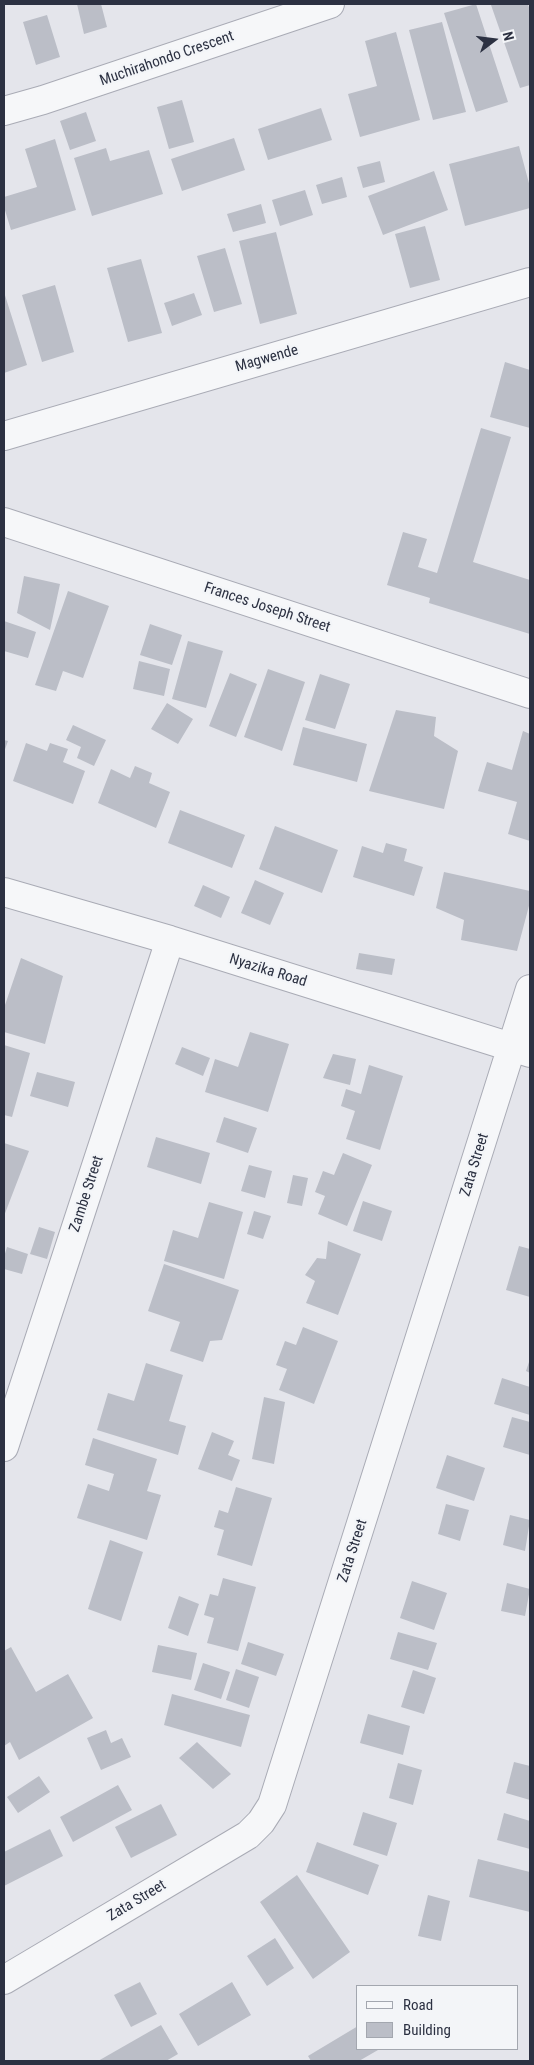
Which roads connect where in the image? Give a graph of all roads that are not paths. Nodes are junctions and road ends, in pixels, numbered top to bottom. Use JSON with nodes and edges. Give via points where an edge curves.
{"nodes":[{"id":1,"x":330,"y":4,"type":"edge"},
{"id":2,"x":4,"y":112,"type":"edge"},
{"id":3,"x":530,"y":282,"type":"edge"},
{"id":4,"x":4,"y":436,"type":"edge"},
{"id":5,"x":4,"y":522,"type":"edge"},
{"id":6,"x":530,"y":694,"type":"edge"},
{"id":7,"x":4,"y":892,"type":"edge"},
{"id":8,"x":170,"y":940,"type":"junction"},
{"id":9,"x":530,"y":989,"type":"edge"},
{"id":10,"x":521,"y":1050,"type":"edge"},
{"id":11,"x":4,"y":1447,"type":"edge"},
{"id":12,"x":4,"y":1980,"type":"edge"}],
"edges":[{"from":1,"to":2,"type":"street","name":"Muchirahondo Crescent"},
{"from":3,"to":4,"type":"street","name":"Magwende"},
{"from":5,"to":6,"type":"street","name":"Frances Joseph Street"},
{"from":7,"to":8,"type":"street","name":"Nyazika Road"},
{"from":8,"to":10,"type":"street","name":"Nyazika Road"},
{"from":8,"to":11,"type":"street","name":"Zambe Street"},
{"from":9,"to":10,"type":"street","name":"Zata Street"},
{"from":10,"to":12,"type":"street","name":"Zata Street","via":[[272,1805],[248,1835]]}]}
